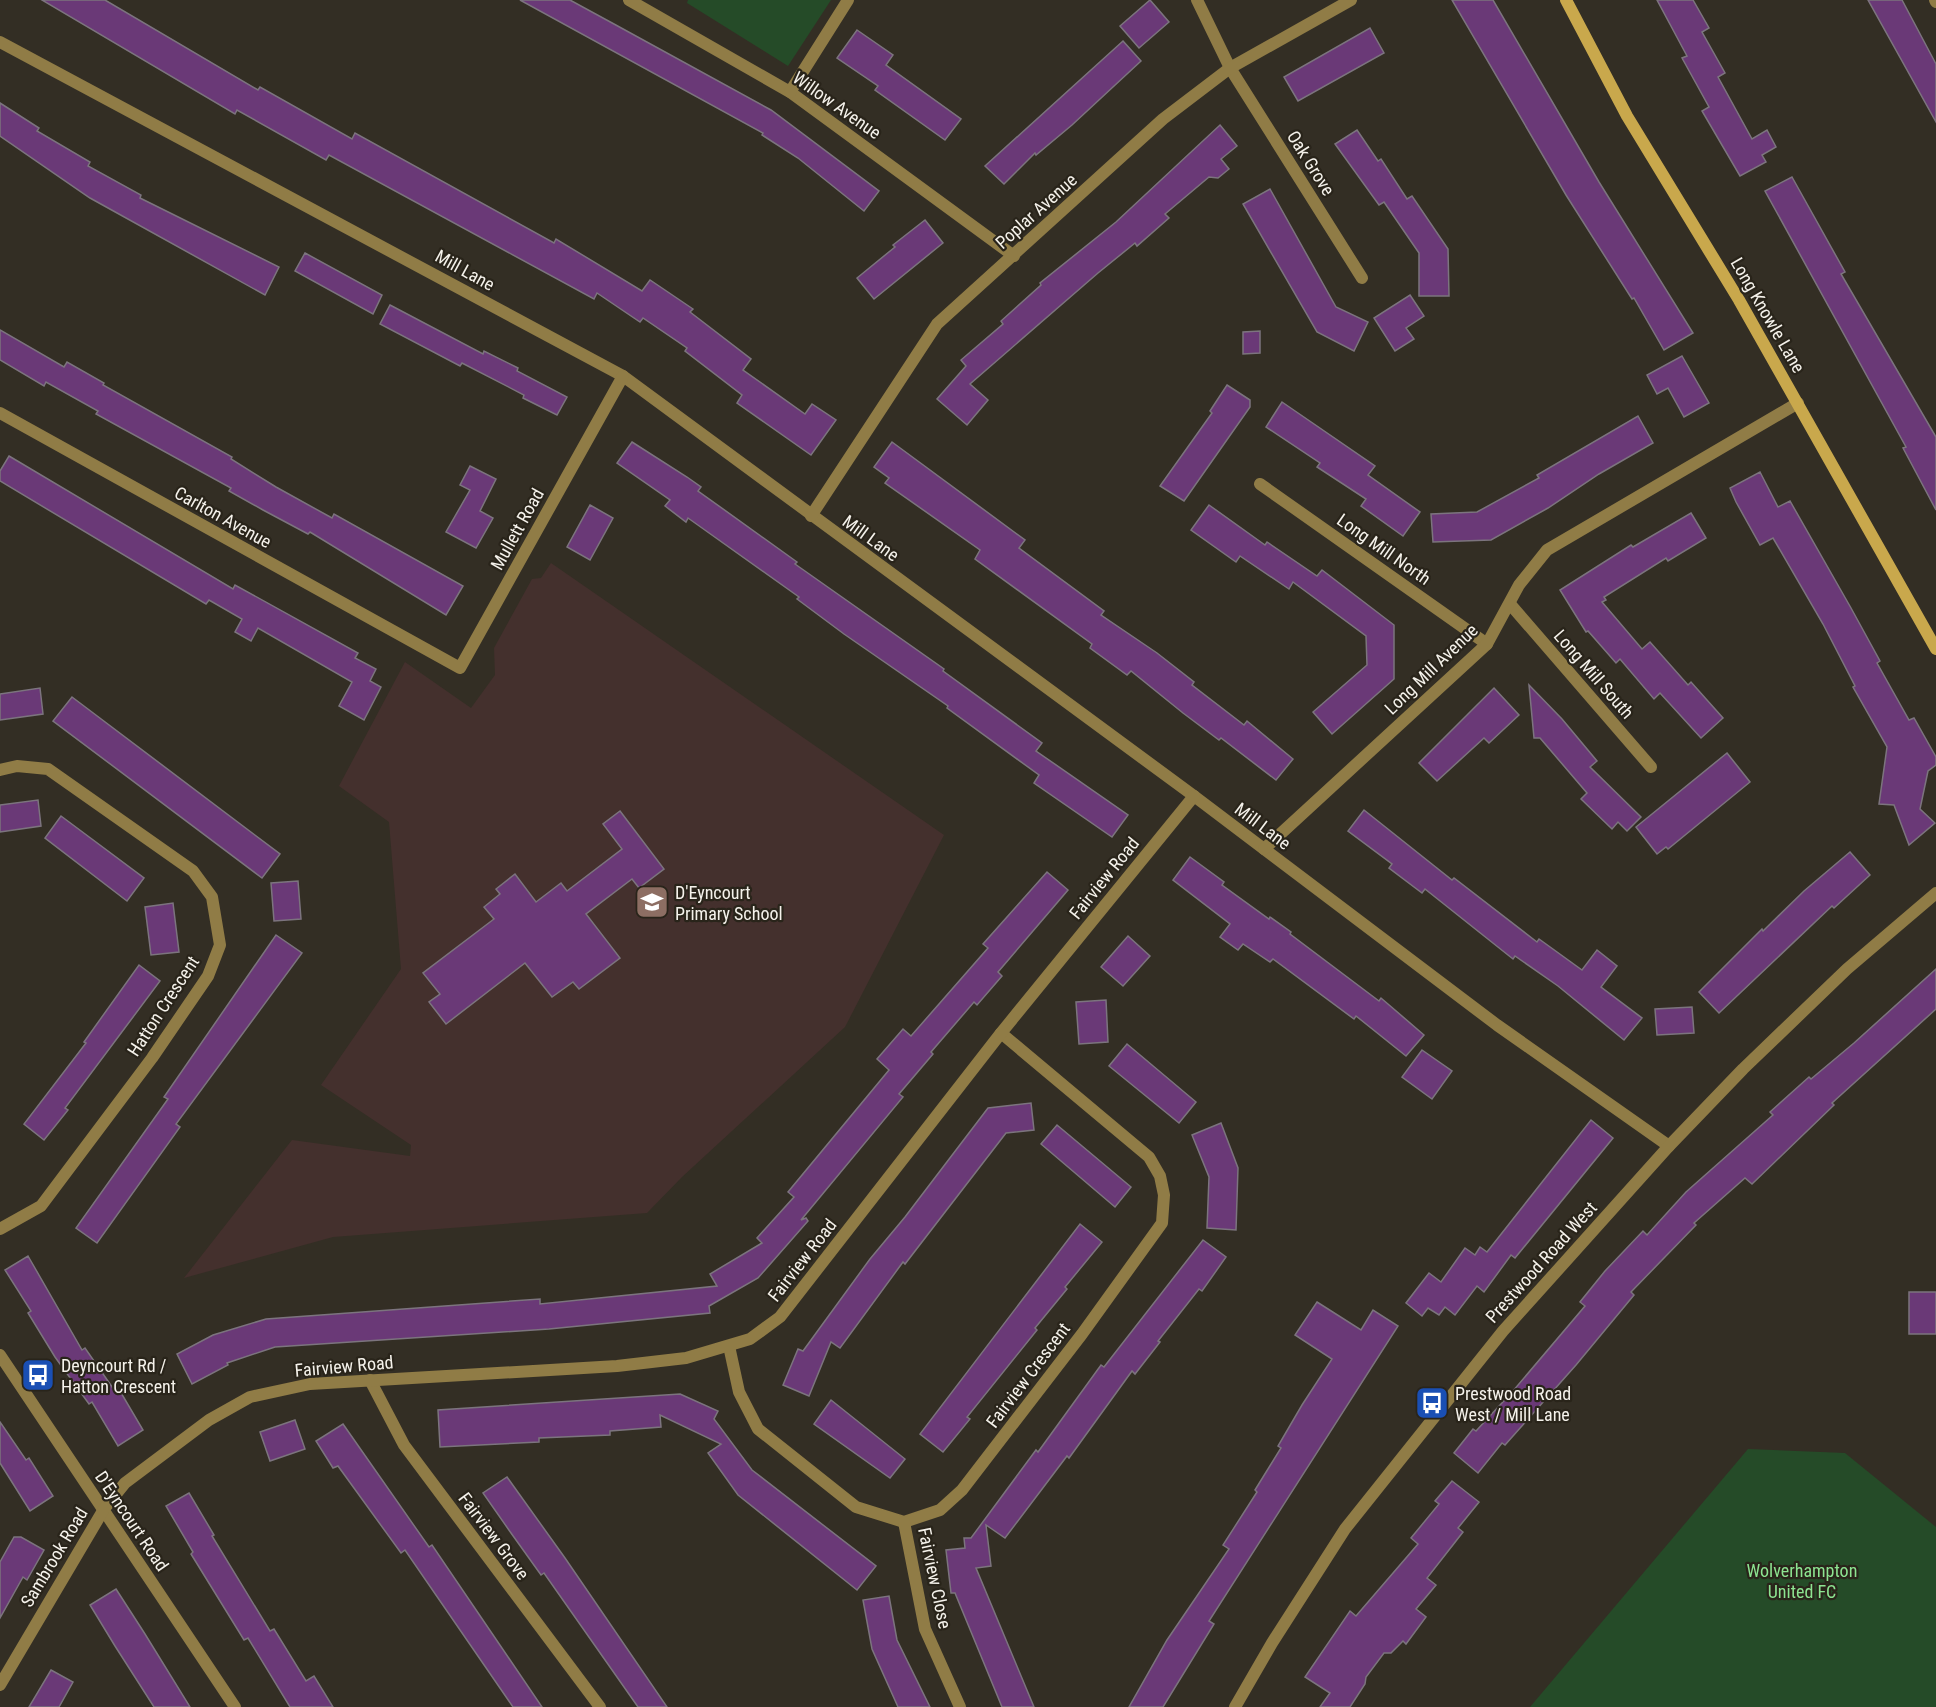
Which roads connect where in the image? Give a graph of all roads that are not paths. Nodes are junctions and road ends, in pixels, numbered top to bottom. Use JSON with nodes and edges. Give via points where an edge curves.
{"nodes":[{"id":1,"x":630,"y":0,"type":"edge"},
{"id":2,"x":848,"y":0,"type":"edge"},
{"id":3,"x":1197,"y":0,"type":"edge"},
{"id":4,"x":1351,"y":0,"type":"edge"},
{"id":5,"x":1566,"y":0,"type":"edge"},
{"id":6,"x":0,"y":42,"type":"edge"},
{"id":7,"x":1230,"y":68,"type":"junction"},
{"id":8,"x":790,"y":92,"type":"junction"},
{"id":9,"x":1014,"y":256,"type":"junction"},
{"id":10,"x":1362,"y":278,"type":"dead end"},
{"id":11,"x":623,"y":376,"type":"junction"},
{"id":12,"x":1798,"y":403,"type":"junction"},
{"id":13,"x":0,"y":413,"type":"edge"},
{"id":14,"x":1260,"y":484,"type":"dead end"},
{"id":15,"x":811,"y":516,"type":"junction"},
{"id":16,"x":1510,"y":604,"type":"junction"},
{"id":17,"x":1487,"y":644,"type":"junction"},
{"id":18,"x":1936,"y":650,"type":"edge"},
{"id":19,"x":428,"y":651,"type":"joint"},
{"id":20,"x":1651,"y":767,"type":"dead end"},
{"id":21,"x":0,"y":770,"type":"edge"},
{"id":22,"x":1194,"y":796,"type":"junction"},
{"id":23,"x":1264,"y":849,"type":"junction"},
{"id":24,"x":1936,"y":893,"type":"edge"},
{"id":25,"x":1001,"y":1033,"type":"junction"},
{"id":26,"x":1669,"y":1146,"type":"junction"},
{"id":27,"x":0,"y":1229,"type":"edge"},
{"id":28,"x":729,"y":1346,"type":"junction"},
{"id":29,"x":0,"y":1355,"type":"edge"},
{"id":30,"x":370,"y":1380,"type":"junction"},
{"id":31,"x":104,"y":1509,"type":"junction"},
{"id":32,"x":904,"y":1522,"type":"junction"},
{"id":33,"x":0,"y":1684,"type":"edge"},
{"id":34,"x":235,"y":1707,"type":"edge"},
{"id":35,"x":600,"y":1707,"type":"edge"},
{"id":36,"x":960,"y":1707,"type":"edge"},
{"id":37,"x":1235,"y":1707,"type":"edge"}],
"edges":[{"from":1,"to":8,"type":"street","name":"Willow Avenue"},
{"from":2,"to":8,"type":"street"},
{"from":3,"to":7,"type":"street","name":"Oak Grove"},
{"from":4,"to":7,"type":"street","name":"Poplar Avenue"},
{"from":5,"to":12,"type":"main road","name":"Long Knowle Lane","via":[[1627,116]]},
{"from":6,"to":11,"type":"street","name":"Mill Lane"},
{"from":7,"to":9,"type":"street","name":"Poplar Avenue","via":[[1163,119]]},
{"from":7,"to":10,"type":"street","name":"Oak Grove"},
{"from":8,"to":9,"type":"street","name":"Willow Avenue"},
{"from":9,"to":15,"type":"street","name":"Poplar Avenue","via":[[938,324]]},
{"from":11,"to":15,"type":"street","name":"Mill Lane"},
{"from":11,"to":19,"type":"street","name":"Mullett Road","via":[[460,668]]},
{"from":12,"to":16,"type":"street","name":"Long Mill Avenue","via":[[1547,550],[1530,568]]},
{"from":12,"to":18,"type":"main road","name":"Long Knowle Lane"},
{"from":13,"to":19,"type":"street","name":"Carlton Avenue"},
{"from":14,"to":17,"type":"street","name":"Long Mill North"},
{"from":15,"to":22,"type":"street","name":"Mill Lane"},
{"from":16,"to":17,"type":"street","name":"Long Mill Avenue"},
{"from":16,"to":20,"type":"street","name":"Long Mill South"},
{"from":17,"to":23,"type":"street","name":"Long Mill Avenue"},
{"from":21,"to":27,"type":"street","name":"Hatton Crescent","via":[[17,766],[48,769],[193,871],[212,897],[220,945],[208,976],[159,1049],[41,1206]]},
{"from":22,"to":23,"type":"street","name":"Mill Lane"},
{"from":22,"to":25,"type":"street","name":"Fairview Road"},
{"from":23,"to":26,"type":"street","name":"Mill Lane","via":[[1497,1025]]},
{"from":24,"to":26,"type":"street","name":"Prestwood Road West","via":[[1839,977]]},
{"from":25,"to":28,"type":"street","name":"Fairview Road","via":[[780,1317],[750,1339]]},
{"from":25,"to":32,"type":"street","name":"Fairview Crescent","via":[[1149,1157],[1160,1176],[1164,1195],[1162,1223],[962,1490],[940,1510]]},
{"from":26,"to":37,"type":"street","name":"Prestwood Road West","via":[[1503,1331],[1345,1529]]},
{"from":28,"to":30,"type":"street","name":"Fairview Road","via":[[686,1358],[618,1366]]},
{"from":28,"to":32,"type":"street","via":[[739,1392],[758,1429],[856,1506]]},
{"from":29,"to":31,"type":"street","name":"D'Eyncourt Road"},
{"from":30,"to":31,"type":"street","name":"Fairview Road","via":[[310,1384],[250,1397],[209,1420],[125,1483]]},
{"from":30,"to":35,"type":"street","name":"Fairview Grove","via":[[404,1445]]},
{"from":31,"to":33,"type":"street","name":"Sambrook Road"},
{"from":31,"to":34,"type":"street","name":"D'Eyncourt Road"},
{"from":32,"to":36,"type":"street","name":"Fairview Close","via":[[925,1629]]}]}
